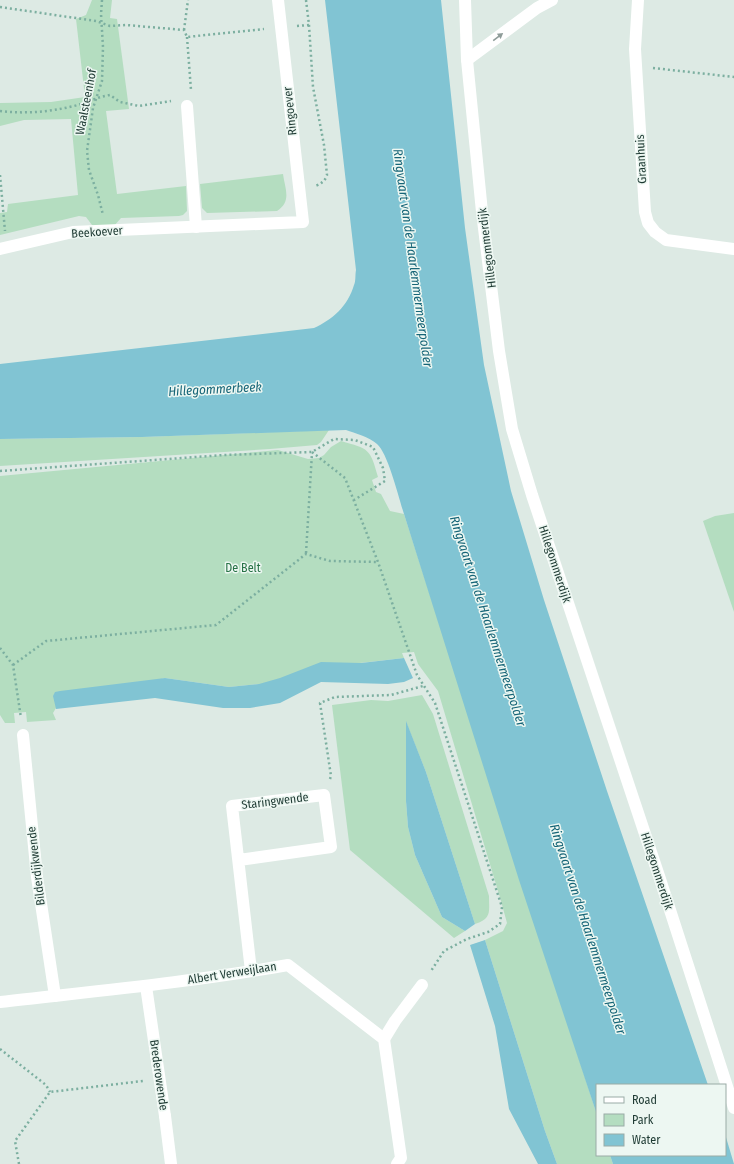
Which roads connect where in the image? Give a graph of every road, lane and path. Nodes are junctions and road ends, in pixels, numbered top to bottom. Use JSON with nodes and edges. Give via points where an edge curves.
{"nodes":[{"id":1,"x":102,"y":0,"type":"edge"},
{"id":2,"x":188,"y":0,"type":"edge"},
{"id":3,"x":278,"y":0,"type":"edge"},
{"id":4,"x":306,"y":0,"type":"edge"},
{"id":5,"x":465,"y":0,"type":"edge"},
{"id":6,"x":552,"y":0,"type":"edge"},
{"id":7,"x":638,"y":0,"type":"edge"},
{"id":8,"x":0,"y":7,"type":"edge"},
{"id":9,"x":101,"y":22,"type":"junction"},
{"id":10,"x":281,"y":27,"type":"junction"},
{"id":11,"x":184,"y":30,"type":"junction"},
{"id":12,"x":187,"y":37,"type":"junction"},
{"id":13,"x":467,"y":60,"type":"junction"},
{"id":14,"x":636,"y":67,"type":"junction"},
{"id":15,"x":734,"y":77,"type":"edge"},
{"id":16,"x":191,"y":91,"type":"dead end"},
{"id":17,"x":96,"y":98,"type":"junction"},
{"id":18,"x":183,"y":103,"type":"joint"},
{"id":19,"x":0,"y":111,"type":"edge"},
{"id":20,"x":0,"y":174,"type":"edge"},
{"id":21,"x":299,"y":187,"type":"junction"},
{"id":22,"x":303,"y":222,"type":"joint"},
{"id":23,"x":196,"y":227,"type":"junction"},
{"id":24,"x":105,"y":231,"type":"junction"},
{"id":25,"x":3,"y":248,"type":"edge"},
{"id":26,"x":734,"y":249,"type":"edge"},
{"id":27,"x":312,"y":452,"type":"junction"},
{"id":28,"x":0,"y":471,"type":"edge"},
{"id":29,"x":354,"y":500,"type":"junction"},
{"id":30,"x":306,"y":554,"type":"junction"},
{"id":31,"x":378,"y":562,"type":"junction"},
{"id":32,"x":0,"y":648,"type":"edge"},
{"id":33,"x":13,"y":664,"type":"junction"},
{"id":34,"x":423,"y":686,"type":"junction"},
{"id":35,"x":23,"y":735,"type":"joint"},
{"id":36,"x":324,"y":795,"type":"junction"},
{"id":37,"x":239,"y":860,"type":"junction"},
{"id":38,"x":251,"y":971,"type":"junction"},
{"id":39,"x":422,"y":985,"type":"joint"},
{"id":40,"x":146,"y":986,"type":"junction"},
{"id":41,"x":55,"y":996,"type":"junction"},
{"id":42,"x":0,"y":1002,"type":"edge"},
{"id":43,"x":384,"y":1039,"type":"junction"},
{"id":44,"x":0,"y":1049,"type":"edge"},
{"id":45,"x":160,"y":1079,"type":"junction"},
{"id":46,"x":50,"y":1092,"type":"junction"},
{"id":47,"x":734,"y":1108,"type":"edge"},
{"id":48,"x":19,"y":1164,"type":"edge"},
{"id":49,"x":171,"y":1164,"type":"edge"},
{"id":50,"x":397,"y":1164,"type":"edge"}],
"edges":[{"from":1,"to":9,"type":"path","name":"Waalsteenhof"},
{"from":2,"to":11,"type":"path"},
{"from":3,"to":10,"type":"street","name":"Ringoever"},
{"from":4,"to":21,"type":"path","via":[[313,87],[328,175],[320,184]]},
{"from":5,"to":13,"type":"street","name":"Hillegommerdijk"},
{"from":13,"to":6,"type":"street","one_way":true,"via":[[537,8]]},
{"from":7,"to":14,"type":"street","name":"Graanhuis"},
{"from":8,"to":9,"type":"path"},
{"from":9,"to":11,"type":"path","via":[[110,26]]},
{"from":9,"to":17,"type":"path","name":"Waalsteenhof","via":[[102,81]]},
{"from":10,"to":12,"type":"path"},
{"from":10,"to":21,"type":"street","name":"Ringoever"},
{"from":11,"to":12,"type":"path"},
{"from":12,"to":16,"type":"path"},
{"from":13,"to":47,"type":"street","name":"Hillegommerdijk","via":[[483,220],[499,351],[512,429]]},
{"from":14,"to":15,"type":"path"},
{"from":14,"to":26,"type":"street","name":"Graanhuis","via":[[645,212],[648,223],[666,240]]},
{"from":17,"to":18,"type":"path","via":[[110,95],[120,102],[139,106]]},
{"from":17,"to":19,"type":"path","via":[[76,106],[45,112]]},
{"from":17,"to":24,"type":"path","name":"Waalsteenhof","via":[[87,151],[89,170],[102,208]]},
{"from":18,"to":23,"type":"street"},
{"from":20,"to":25,"type":"path"},
{"from":21,"to":22,"type":"street","name":"Ringoever"},
{"from":22,"to":23,"type":"street","name":"Beekoever"},
{"from":23,"to":24,"type":"street","name":"Beekoever"},
{"from":24,"to":25,"type":"street","name":"Beekoever","via":[[73,232]]},
{"from":27,"to":28,"type":"path","via":[[224,455]]},
{"from":27,"to":29,"type":"path","via":[[345,478]]},
{"from":27,"to":29,"type":"path","via":[[334,438],[355,440],[373,447],[383,468],[385,481]]},
{"from":27,"to":30,"type":"path"},
{"from":29,"to":31,"type":"path"},
{"from":30,"to":31,"type":"path","via":[[330,561]]},
{"from":30,"to":33,"type":"path","via":[[216,625],[46,641]]},
{"from":31,"to":34,"type":"path"},
{"from":32,"to":33,"type":"path"},
{"from":33,"to":35,"type":"path"},
{"from":34,"to":36,"type":"path","via":[[391,695],[335,697],[320,703],[331,776]]},
{"from":34,"to":39,"type":"path","via":[[436,703],[502,907],[500,924],[444,951]]},
{"from":35,"to":41,"type":"street","name":"Bilderdijkwende","via":[[36,877]]},
{"from":36,"to":37,"type":"street","name":"Staringwende","via":[[331,846]]},
{"from":36,"to":37,"type":"street","name":"Staringwende","via":[[232,806]]},
{"from":37,"to":38,"type":"street","name":"Staringwende"},
{"from":38,"to":40,"type":"street","name":"Albert Verweijlaan"},
{"from":38,"to":43,"type":"street","name":"Albert Verweijlaan","via":[[288,964]]},
{"from":39,"to":43,"type":"street"},
{"from":40,"to":41,"type":"street","name":"Albert Verweijlaan"},
{"from":40,"to":45,"type":"street","name":"Brederowende"},
{"from":41,"to":42,"type":"street","name":"Albert Verweijlaan"},
{"from":43,"to":50,"type":"street","via":[[401,1158]]},
{"from":44,"to":46,"type":"path","via":[[46,1085]]},
{"from":45,"to":46,"type":"path"},
{"from":45,"to":49,"type":"street","name":"Brederowende"},
{"from":46,"to":48,"type":"path","via":[[15,1141]]}]}
